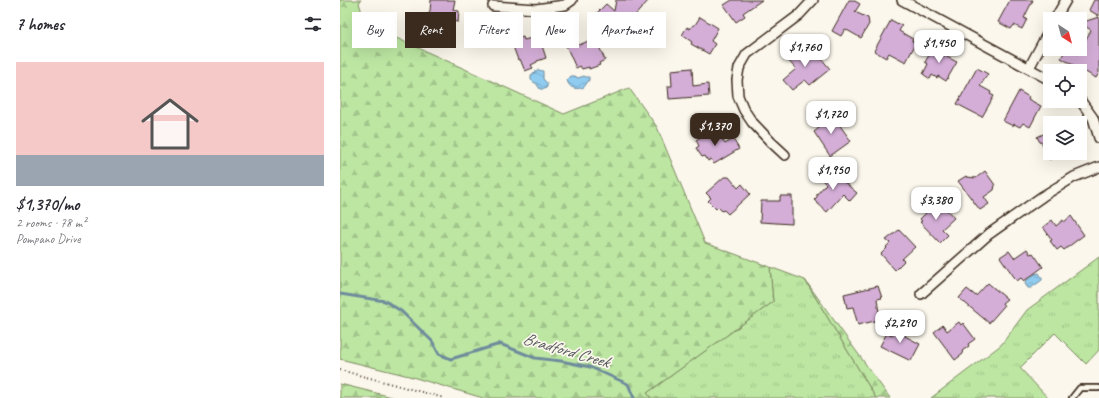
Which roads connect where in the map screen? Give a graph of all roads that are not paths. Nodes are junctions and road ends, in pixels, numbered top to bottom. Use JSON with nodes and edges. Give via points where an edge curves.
{"nodes":[{"id":1,"x":572,"y":0,"type":"edge"},
{"id":2,"x":813,"y":0,"type":"edge"},
{"id":3,"x":902,"y":0,"type":"edge"},
{"id":4,"x":1066,"y":0,"type":"edge"},
{"id":5,"x":493,"y":6,"type":"dead end"},
{"id":6,"x":1059,"y":12,"type":"edge"},
{"id":7,"x":1043,"y":42,"type":"edge"},
{"id":8,"x":1029,"y":68,"type":"junction"},
{"id":9,"x":1043,"y":76,"type":"edge"},
{"id":10,"x":1086,"y":108,"type":"edge"},
{"id":11,"x":1099,"y":138,"type":"edge"},
{"id":12,"x":785,"y":155,"type":"dead end"},
{"id":13,"x":1099,"y":167,"type":"edge"},
{"id":14,"x":921,"y":294,"type":"dead end"},
{"id":15,"x":1099,"y":388,"type":"edge"},
{"id":16,"x":1072,"y":398,"type":"edge"}],
"edges":[{"from":1,"to":5,"type":"street","via":[[565,5],[536,9]]},
{"from":2,"to":12,"type":"street","via":[[800,14],[747,54],[739,68],[738,96],[744,110],[752,122]]},
{"from":3,"to":8,"type":"street"},
{"from":4,"to":6,"type":"street"},
{"from":7,"to":8,"type":"street"},
{"from":8,"to":9,"type":"street"},
{"from":10,"to":11,"type":"street","via":[[1093,118]]},
{"from":13,"to":14,"type":"street","via":[[1074,177],[989,234]]},
{"from":15,"to":16,"type":"lane","via":[[1080,388]]}]}
